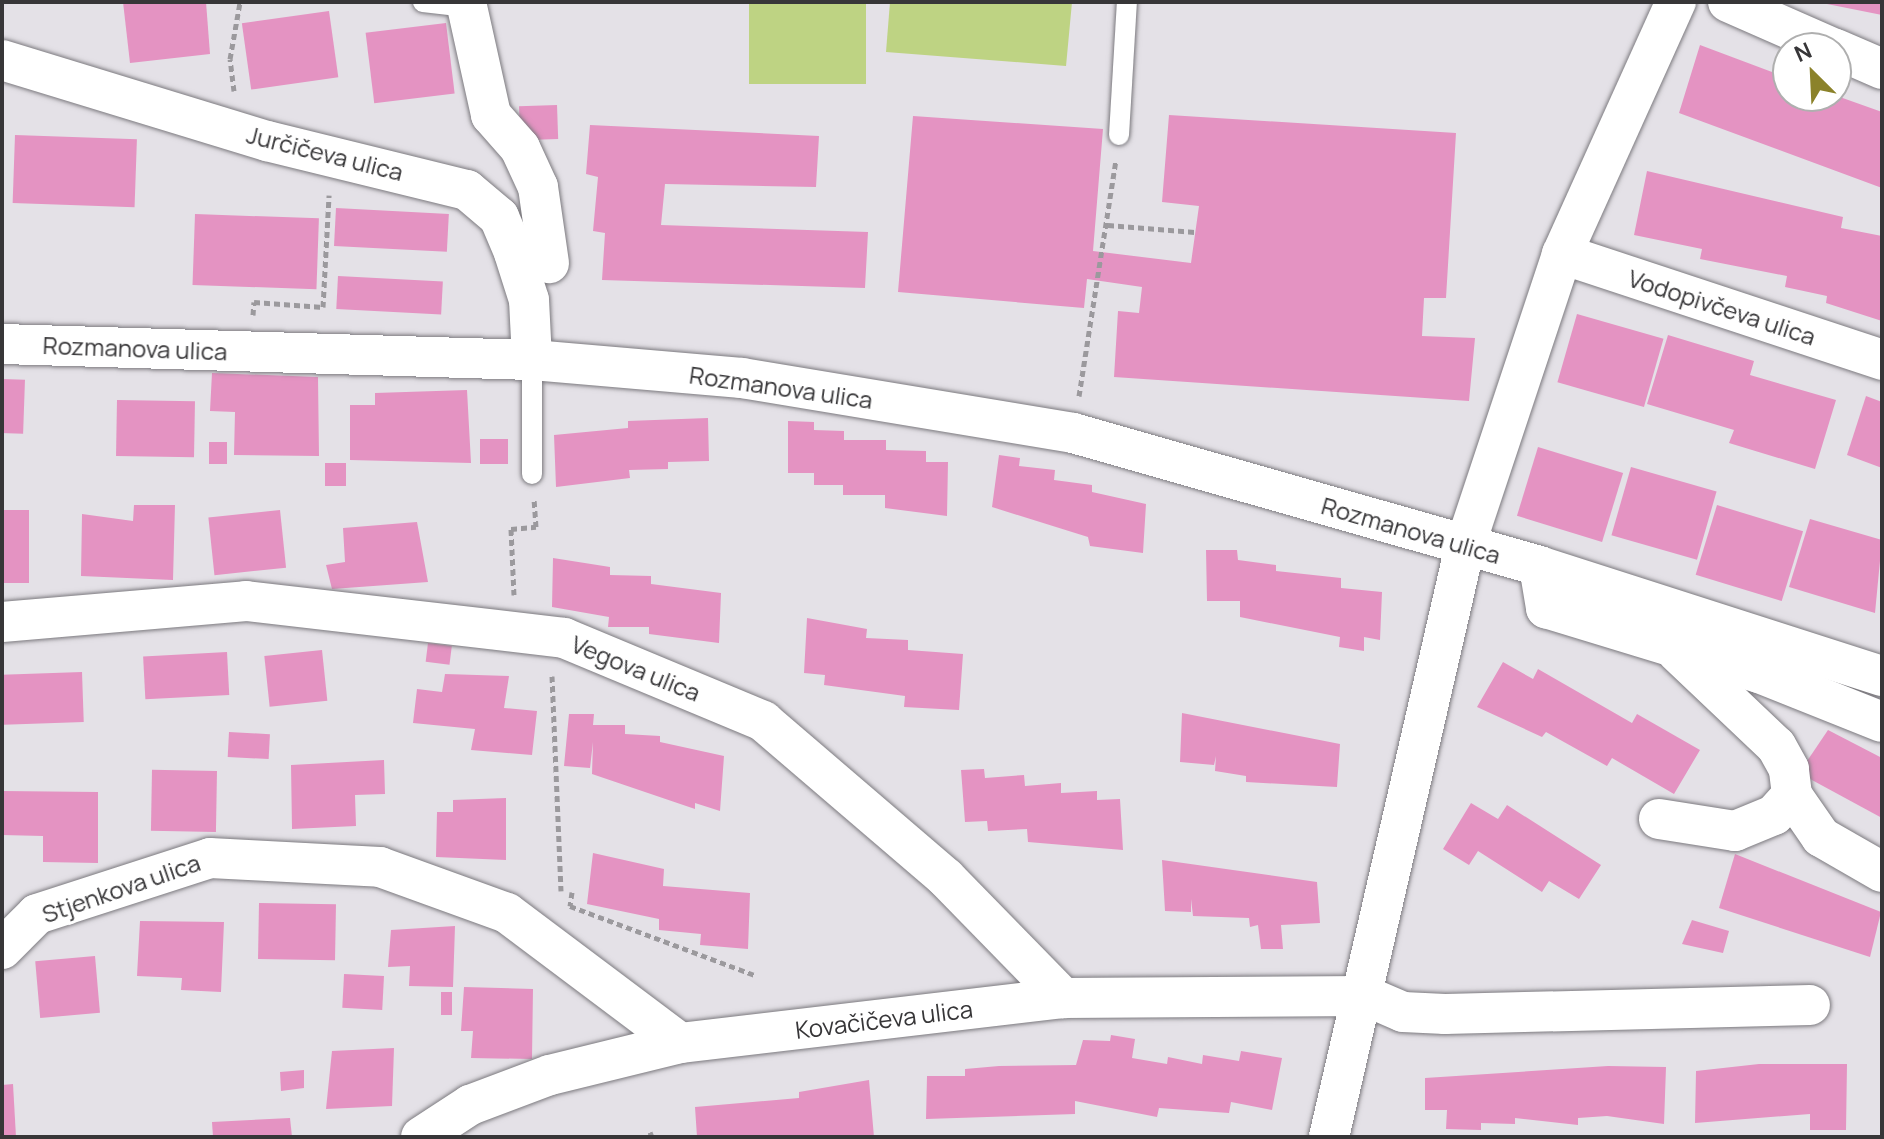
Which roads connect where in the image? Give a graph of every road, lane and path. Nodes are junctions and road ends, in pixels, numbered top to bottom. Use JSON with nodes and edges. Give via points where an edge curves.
{"nodes":[{"id":1,"x":240,"y":2,"type":"edge"},
{"id":2,"x":423,"y":2,"type":"edge"},
{"id":3,"x":1127,"y":2,"type":"edge"},
{"id":4,"x":1676,"y":2,"type":"edge"},
{"id":5,"x":1728,"y":2,"type":"edge"},
{"id":6,"x":466,"y":5,"type":"edge"},
{"id":7,"x":1796,"y":32,"type":"edge"},
{"id":8,"x":1852,"y":56,"type":"edge"},
{"id":9,"x":2,"y":60,"type":"edge"},
{"id":10,"x":1882,"y":69,"type":"edge"},
{"id":11,"x":238,"y":88,"type":"dead end"},
{"id":12,"x":1118,"y":143,"type":"joint"},
{"id":13,"x":328,"y":218,"type":"dead end"},
{"id":14,"x":1108,"y":225,"type":"junction"},
{"id":15,"x":1195,"y":232,"type":"dead end"},
{"id":16,"x":1562,"y":254,"type":"junction"},
{"id":17,"x":549,"y":263,"type":"dead end"},
{"id":18,"x":254,"y":302,"type":"dead end"},
{"id":19,"x":2,"y":344,"type":"edge"},
{"id":20,"x":532,"y":360,"type":"junction"},
{"id":21,"x":1882,"y":360,"type":"edge"},
{"id":22,"x":1084,"y":367,"type":"dead end"},
{"id":23,"x":532,"y":474,"type":"joint"},
{"id":24,"x":1465,"y":546,"type":"junction"},
{"id":25,"x":1539,"y":566,"type":"junction"},
{"id":26,"x":2,"y":622,"type":"edge"},
{"id":27,"x":533,"y":634,"type":"junction"},
{"id":28,"x":1671,"y":647,"type":"junction"},
{"id":29,"x":1882,"y":676,"type":"edge"},
{"id":30,"x":1882,"y":722,"type":"edge"},
{"id":31,"x":1792,"y":795,"type":"junction"},
{"id":32,"x":1659,"y":819,"type":"dead end"},
{"id":33,"x":1882,"y":872,"type":"edge"},
{"id":34,"x":561,"y":891,"type":"dead end"},
{"id":35,"x":572,"y":892,"type":"dead end"},
{"id":36,"x":2,"y":949,"type":"edge"},
{"id":37,"x":755,"y":975,"type":"dead end"},
{"id":38,"x":1366,"y":996,"type":"junction"},
{"id":39,"x":1063,"y":998,"type":"junction"},
{"id":40,"x":1810,"y":1005,"type":"dead end"},
{"id":41,"x":680,"y":1043,"type":"junction"},
{"id":42,"x":421,"y":1137,"type":"edge"},
{"id":43,"x":1329,"y":1137,"type":"edge"}],
"edges":[{"from":1,"to":11,"type":"path","via":[[230,59]]},
{"from":2,"to":6,"type":"lane"},
{"from":3,"to":12,"type":"lane"},
{"from":4,"to":16,"type":"street"},
{"from":5,"to":7,"type":"street"},
{"from":6,"to":17,"type":"street","via":[[491,115],[520,148],[538,187]]},
{"from":8,"to":10,"type":"street"},
{"from":9,"to":20,"type":"street","name":"Jurčičeva ulica","via":[[280,144],[467,190],[499,217],[514,253],[529,300]]},
{"from":12,"to":14,"type":"path"},
{"from":13,"to":18,"type":"path","via":[[323,307]]},
{"from":14,"to":15,"type":"path"},
{"from":14,"to":22,"type":"path"},
{"from":16,"to":21,"type":"street","name":"Vodopivčeva ulica"},
{"from":16,"to":24,"type":"street"},
{"from":19,"to":20,"type":"street","name":"Rozmanova ulica"},
{"from":20,"to":23,"type":"lane"},
{"from":20,"to":24,"type":"street","name":"Rozmanova ulica","via":[[742,378],[1073,433]]},
{"from":23,"to":27,"type":"path","via":[[536,527],[511,529]]},
{"from":24,"to":25,"type":"street","name":"Rozmanova ulica"},
{"from":24,"to":38,"type":"street"},
{"from":25,"to":28,"type":"street","via":[[1546,608]]},
{"from":25,"to":29,"type":"street","name":"Rozmanova ulica"},
{"from":26,"to":27,"type":"street","name":"Vegova ulica","via":[[246,601]]},
{"from":27,"to":34,"type":"path"},
{"from":27,"to":39,"type":"street","name":"Vegova ulica","via":[[763,721],[946,878]]},
{"from":28,"to":30,"type":"street","via":[[1759,673]]},
{"from":28,"to":31,"type":"street","via":[[1776,746],[1789,769]]},
{"from":31,"to":32,"type":"street","via":[[1774,815],[1735,831]]},
{"from":31,"to":33,"type":"street","via":[[1821,837]]},
{"from":35,"to":37,"type":"path","via":[[570,906]]},
{"from":36,"to":41,"type":"street","name":"Stjenkova ulica","via":[[37,914],[210,858],[380,867],[507,913]]},
{"from":38,"to":39,"type":"street","name":"Kovačičeva ulica"},
{"from":38,"to":40,"type":"street","via":[[1403,1012],[1445,1014]]},
{"from":38,"to":43,"type":"street"},
{"from":39,"to":41,"type":"street","name":"Kovačičeva ulica"},
{"from":41,"to":42,"type":"street","name":"Kovačičeva ulica","via":[[550,1075],[470,1105]]}]}
